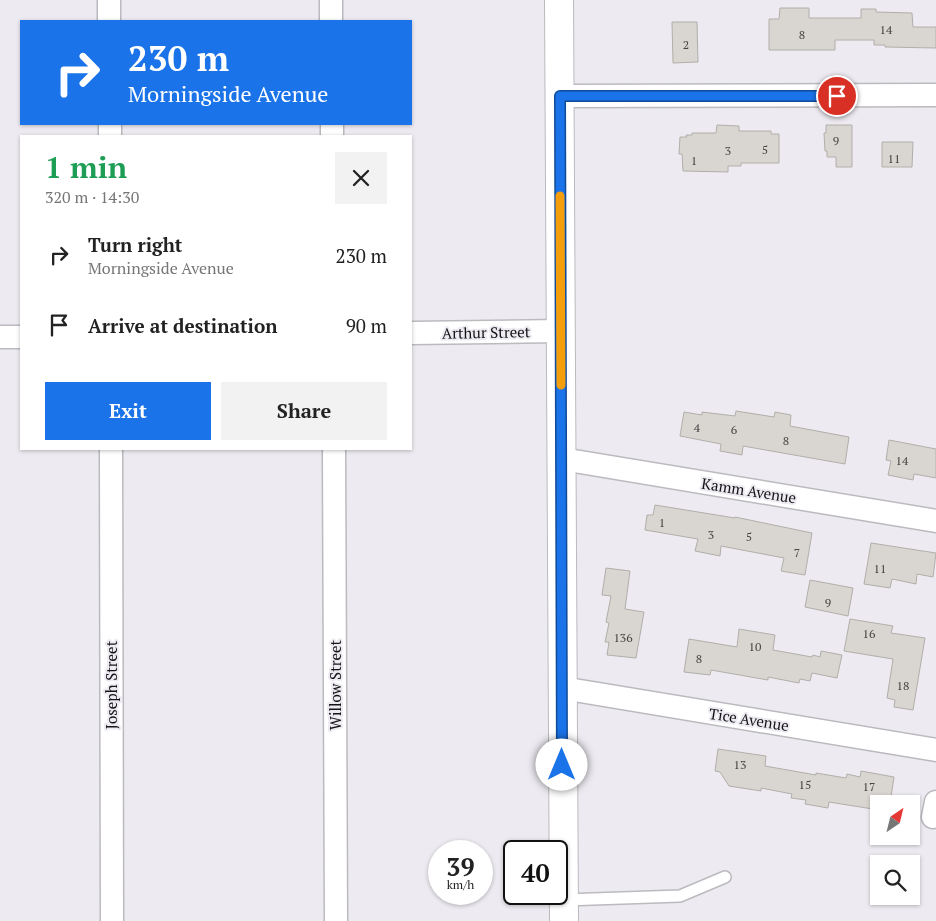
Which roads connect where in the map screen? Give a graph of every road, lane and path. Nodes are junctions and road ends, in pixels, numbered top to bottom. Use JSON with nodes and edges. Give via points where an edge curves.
{"nodes":[{"id":1,"x":109,"y":0,"type":"edge"},
{"id":2,"x":331,"y":0,"type":"edge"},
{"id":3,"x":559,"y":0,"type":"edge"},
{"id":4,"x":109,"y":20,"type":"edge"},
{"id":5,"x":332,"y":20,"type":"edge"},
{"id":6,"x":936,"y":95,"type":"edge"},
{"id":7,"x":560,"y":96,"type":"junction"},
{"id":8,"x":561,"y":331,"type":"junction"},
{"id":9,"x":412,"y":333,"type":"edge"},
{"id":10,"x":0,"y":337,"type":"edge"},
{"id":11,"x":20,"y":337,"type":"edge"},
{"id":12,"x":111,"y":450,"type":"edge"},
{"id":13,"x":334,"y":450,"type":"edge"},
{"id":14,"x":562,"y":459,"type":"junction"},
{"id":15,"x":936,"y":521,"type":"edge"},
{"id":16,"x":562,"y":688,"type":"junction"},
{"id":17,"x":936,"y":750,"type":"edge"},
{"id":18,"x":725,"y":877,"type":"dead end"},
{"id":19,"x":564,"y":910,"type":"edge"},
{"id":20,"x":112,"y":921,"type":"edge"},
{"id":21,"x":336,"y":921,"type":"edge"}],
"edges":[{"from":1,"to":4,"type":"street"},
{"from":2,"to":5,"type":"street"},
{"from":3,"to":7,"type":"street"},
{"from":6,"to":7,"type":"street"},
{"from":7,"to":8,"type":"street"},
{"from":8,"to":9,"type":"street","name":"Arthur Street"},
{"from":8,"to":14,"type":"street"},
{"from":10,"to":11,"type":"street"},
{"from":12,"to":20,"type":"street","name":"Joseph Street"},
{"from":13,"to":21,"type":"street","name":"Willow Street"},
{"from":14,"to":15,"type":"street","name":"Kamm Avenue"},
{"from":14,"to":16,"type":"street"},
{"from":16,"to":17,"type":"street","name":"Tice Avenue"},
{"from":16,"to":19,"type":"street"},
{"from":18,"to":19,"type":"lane","via":[[680,896]]}]}
